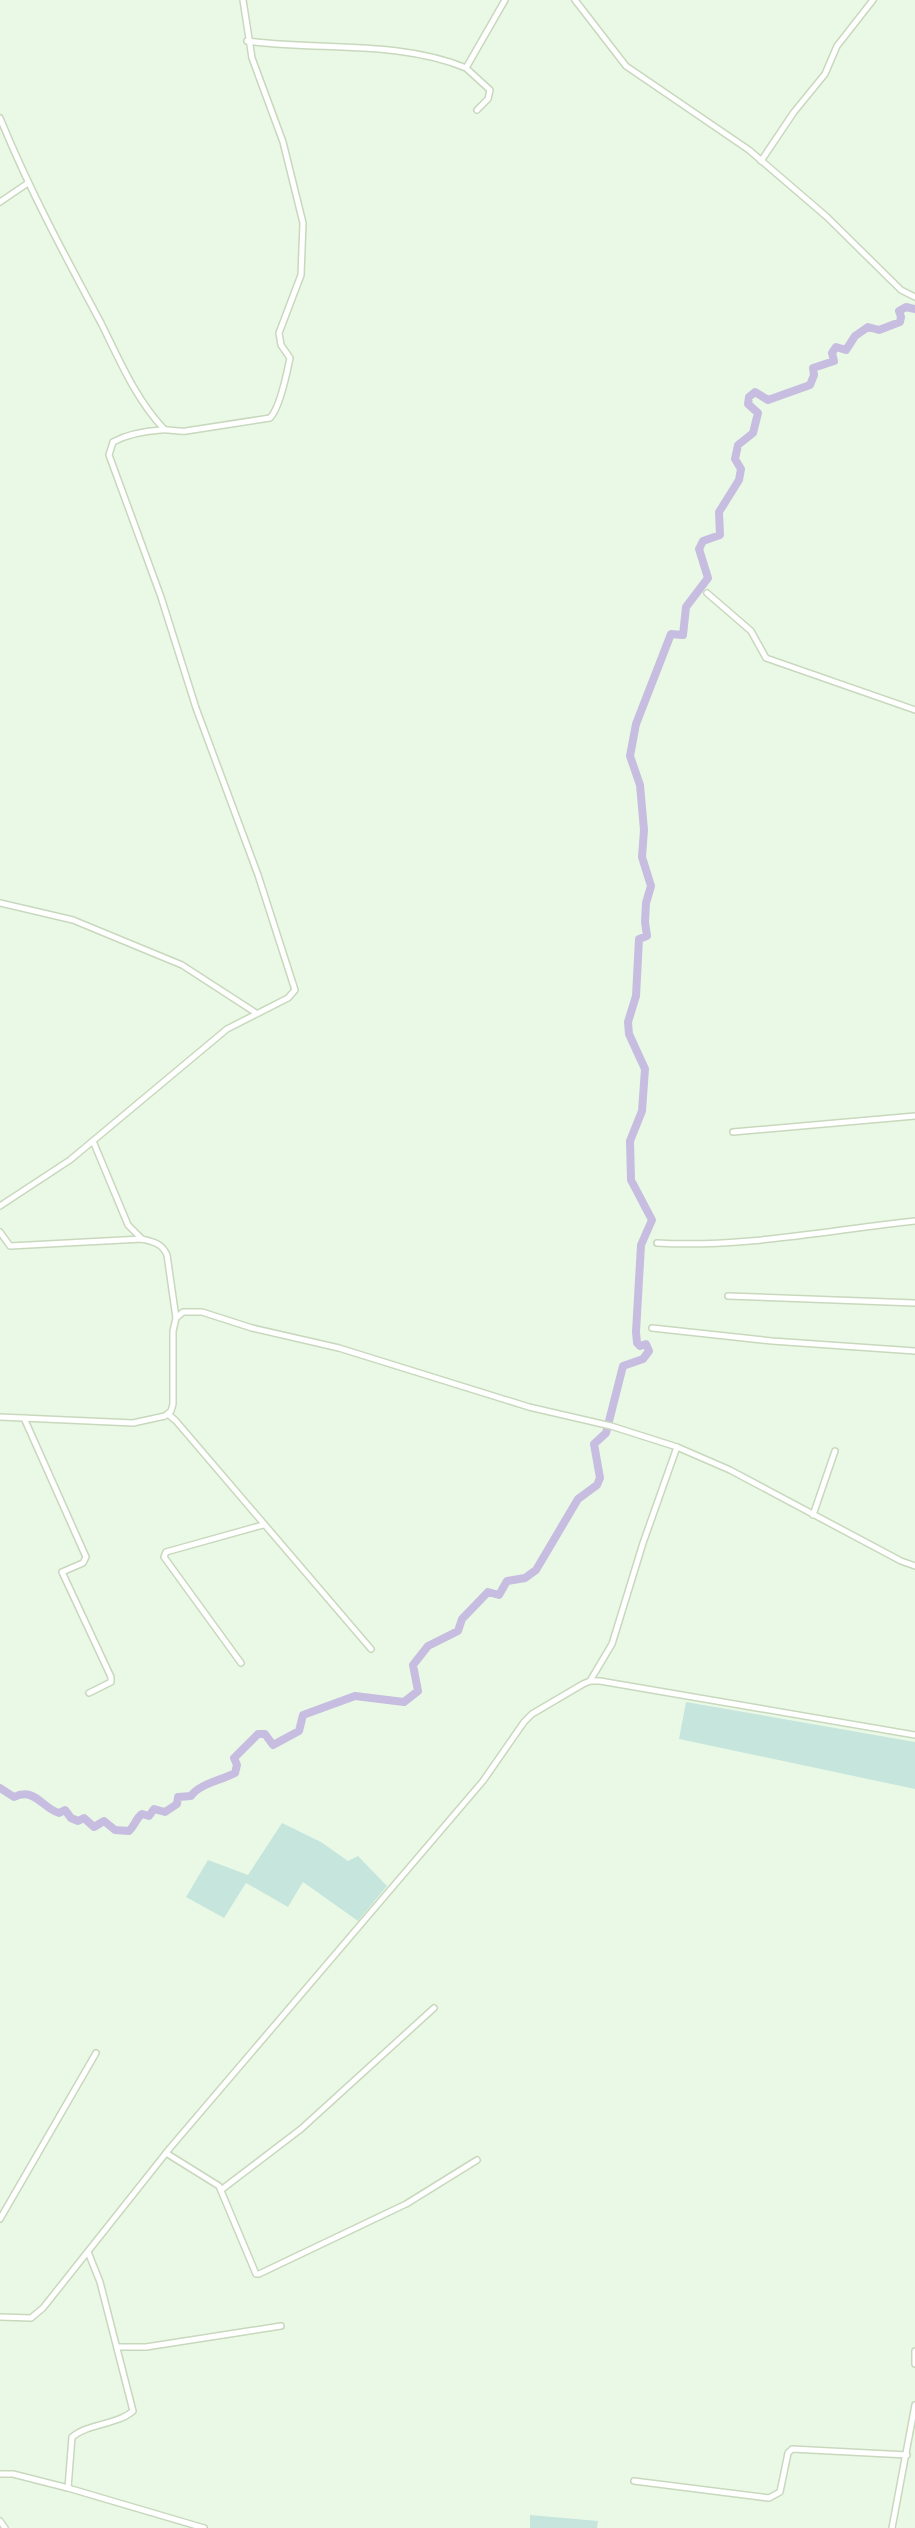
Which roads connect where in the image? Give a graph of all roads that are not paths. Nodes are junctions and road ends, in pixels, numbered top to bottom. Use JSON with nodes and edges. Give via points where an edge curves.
{"nodes":[{"id":1,"x":243,"y":0,"type":"edge"},
{"id":2,"x":505,"y":0,"type":"edge"},
{"id":3,"x":575,"y":0,"type":"edge"},
{"id":4,"x":873,"y":0,"type":"edge"},
{"id":5,"x":248,"y":40,"type":"junction"},
{"id":6,"x":466,"y":68,"type":"junction"},
{"id":7,"x":477,"y":110,"type":"dead end"},
{"id":8,"x":0,"y":118,"type":"edge"},
{"id":9,"x":761,"y":161,"type":"junction"},
{"id":10,"x":28,"y":183,"type":"junction"},
{"id":11,"x":0,"y":202,"type":"edge"},
{"id":12,"x":915,"y":297,"type":"edge"},
{"id":13,"x":164,"y":429,"type":"junction"},
{"id":14,"x":707,"y":593,"type":"dead end"},
{"id":15,"x":915,"y":710,"type":"edge"},
{"id":16,"x":0,"y":903,"type":"edge"},
{"id":17,"x":256,"y":1013,"type":"junction"},
{"id":18,"x":915,"y":1116,"type":"edge"},
{"id":19,"x":734,"y":1132,"type":"dead end"},
{"id":20,"x":93,"y":1141,"type":"junction"},
{"id":21,"x":0,"y":1206,"type":"edge"},
{"id":22,"x":915,"y":1221,"type":"edge"},
{"id":23,"x":0,"y":1232,"type":"edge"},
{"id":24,"x":142,"y":1239,"type":"junction"},
{"id":25,"x":657,"y":1243,"type":"dead end"},
{"id":26,"x":728,"y":1296,"type":"dead end"},
{"id":27,"x":915,"y":1303,"type":"edge"},
{"id":28,"x":176,"y":1318,"type":"junction"},
{"id":29,"x":652,"y":1328,"type":"dead end"},
{"id":30,"x":915,"y":1351,"type":"edge"},
{"id":31,"x":168,"y":1414,"type":"junction"},
{"id":32,"x":0,"y":1417,"type":"edge"},
{"id":33,"x":24,"y":1418,"type":"junction"},
{"id":34,"x":677,"y":1447,"type":"junction"},
{"id":35,"x":835,"y":1451,"type":"dead end"},
{"id":36,"x":813,"y":1515,"type":"junction"},
{"id":37,"x":263,"y":1525,"type":"junction"},
{"id":38,"x":915,"y":1566,"type":"edge"},
{"id":39,"x":371,"y":1649,"type":"dead end"},
{"id":40,"x":241,"y":1663,"type":"dead end"},
{"id":41,"x":590,"y":1681,"type":"junction"},
{"id":42,"x":89,"y":1693,"type":"dead end"},
{"id":43,"x":915,"y":1735,"type":"edge"},
{"id":44,"x":434,"y":2008,"type":"dead end"},
{"id":45,"x":96,"y":2053,"type":"dead end"},
{"id":46,"x":165,"y":2153,"type":"junction"},
{"id":47,"x":477,"y":2160,"type":"dead end"},
{"id":48,"x":221,"y":2190,"type":"junction"},
{"id":49,"x":0,"y":2219,"type":"edge"},
{"id":50,"x":88,"y":2252,"type":"junction"},
{"id":51,"x":0,"y":2317,"type":"edge"},
{"id":52,"x":281,"y":2326,"type":"dead end"},
{"id":53,"x":118,"y":2348,"type":"junction"},
{"id":54,"x":915,"y":2351,"type":"edge"},
{"id":55,"x":915,"y":2364,"type":"edge"},
{"id":56,"x":915,"y":2404,"type":"edge"},
{"id":57,"x":907,"y":2455,"type":"junction"},
{"id":58,"x":0,"y":2475,"type":"edge"},
{"id":59,"x":634,"y":2481,"type":"dead end"},
{"id":60,"x":68,"y":2488,"type":"junction"},
{"id":61,"x":0,"y":2521,"type":"edge"},
{"id":62,"x":5,"y":2528,"type":"edge"},
{"id":63,"x":204,"y":2528,"type":"edge"},
{"id":64,"x":892,"y":2528,"type":"edge"}],
"edges":[{"from":1,"to":5,"type":"street"},
{"from":2,"to":6,"type":"street"},
{"from":3,"to":9,"type":"street","via":[[629,69]]},
{"from":4,"to":9,"type":"street","via":[[837,46],[825,74]]},
{"from":5,"to":6,"type":"street","via":[[376,49],[448,61]]},
{"from":5,"to":13,"type":"street","via":[[283,142],[303,223],[301,275],[279,333],[289,357],[287,373],[270,418],[186,431]]},
{"from":6,"to":7,"type":"street","via":[[490,90],[488,99]]},
{"from":8,"to":10,"type":"street"},
{"from":9,"to":12,"type":"street","via":[[901,290]]},
{"from":10,"to":11,"type":"street"},
{"from":10,"to":13,"type":"street","via":[[123,368]]},
{"from":13,"to":17,"type":"street","via":[[115,441],[109,455],[295,987],[291,997]]},
{"from":14,"to":15,"type":"street","via":[[751,631],[766,658]]},
{"from":16,"to":17,"type":"street","via":[[73,920],[182,965]]},
{"from":17,"to":20,"type":"street","via":[[210,1042]]},
{"from":18,"to":19,"type":"street"},
{"from":20,"to":21,"type":"street"},
{"from":20,"to":24,"type":"street","via":[[128,1225]]},
{"from":22,"to":25,"type":"street","via":[[777,1239]]},
{"from":23,"to":24,"type":"street","via":[[9,1246]]},
{"from":24,"to":28,"type":"street","via":[[159,1244],[166,1252]]},
{"from":26,"to":27,"type":"street"},
{"from":28,"to":31,"type":"street","via":[[173,1404]]},
{"from":28,"to":34,"type":"street","via":[[186,1311],[202,1312]]},
{"from":29,"to":30,"type":"street"},
{"from":31,"to":33,"type":"street","via":[[133,1423]]},
{"from":31,"to":37,"type":"street"},
{"from":32,"to":33,"type":"street"},
{"from":33,"to":42,"type":"street","via":[[86,1557],[83,1563],[62,1572],[111,1677],[111,1682]]},
{"from":34,"to":36,"type":"street","via":[[730,1470]]},
{"from":34,"to":41,"type":"street","via":[[612,1644]]},
{"from":35,"to":36,"type":"street"},
{"from":36,"to":38,"type":"street"},
{"from":37,"to":39,"type":"street"},
{"from":37,"to":40,"type":"street","via":[[166,1552],[164,1557]]},
{"from":41,"to":43,"type":"street"},
{"from":41,"to":46,"type":"street","via":[[532,1713],[483,1781]]},
{"from":44,"to":48,"type":"street","via":[[301,2129]]},
{"from":45,"to":49,"type":"street"},
{"from":46,"to":48,"type":"street"},
{"from":46,"to":50,"type":"street"},
{"from":47,"to":48,"type":"street","via":[[406,2204],[259,2274]]},
{"from":50,"to":51,"type":"street","via":[[36,2316]]},
{"from":50,"to":53,"type":"street"},
{"from":52,"to":53,"type":"street"},
{"from":53,"to":60,"type":"street","via":[[133,2411],[72,2437]]},
{"from":54,"to":55,"type":"street"},
{"from":56,"to":57,"type":"street"},
{"from":57,"to":59,"type":"street","via":[[792,2449],[780,2492],[769,2498]]},
{"from":57,"to":64,"type":"street"},
{"from":58,"to":60,"type":"street","via":[[13,2474]]},
{"from":60,"to":63,"type":"street"},
{"from":61,"to":62,"type":"street"}]}
